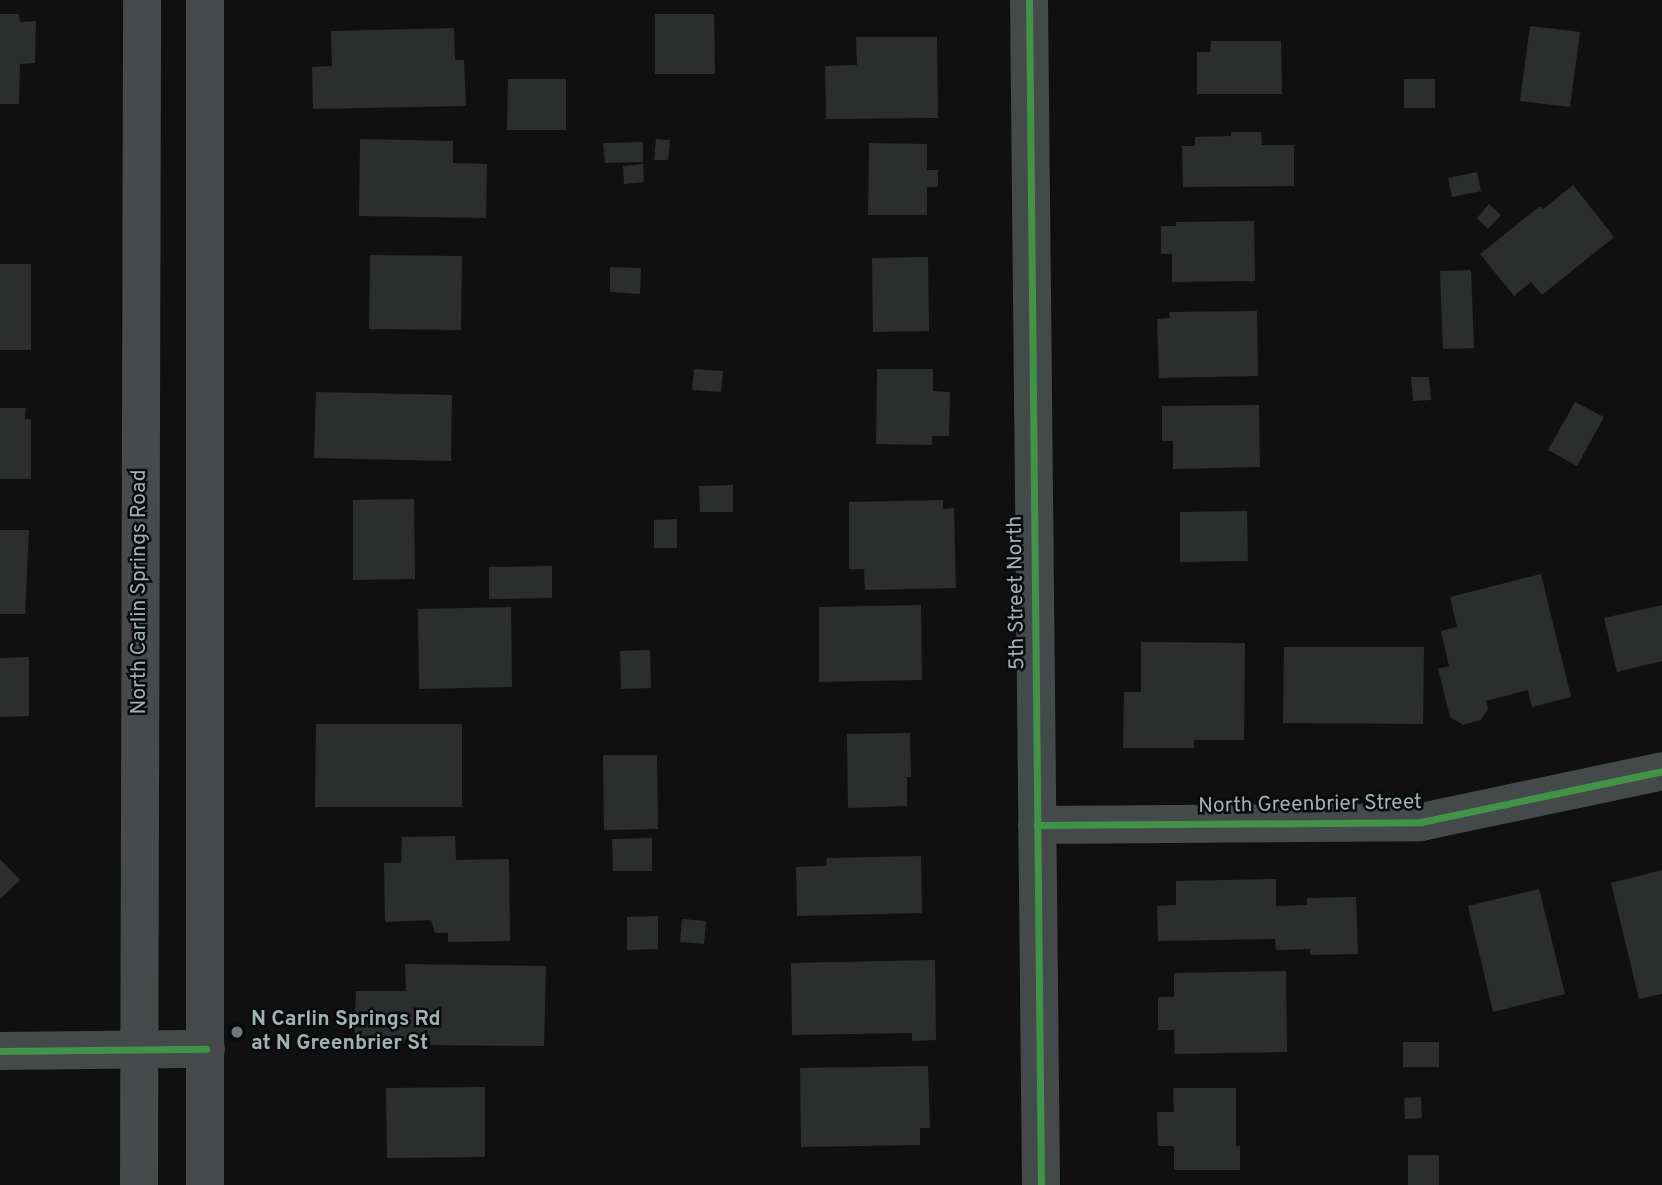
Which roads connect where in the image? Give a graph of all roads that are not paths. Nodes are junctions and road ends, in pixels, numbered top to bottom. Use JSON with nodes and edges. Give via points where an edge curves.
{"nodes":[{"id":1,"x":142,"y":0,"type":"edge"},
{"id":2,"x":205,"y":0,"type":"edge"},
{"id":3,"x":1029,"y":0,"type":"edge"},
{"id":4,"x":1662,"y":771,"type":"edge"},
{"id":5,"x":1037,"y":825,"type":"junction"},
{"id":6,"x":139,"y":1049,"type":"junction"},
{"id":7,"x":206,"y":1049,"type":"junction"},
{"id":8,"x":0,"y":1051,"type":"edge"},
{"id":9,"x":139,"y":1185,"type":"edge"},
{"id":10,"x":205,"y":1185,"type":"edge"},
{"id":11,"x":1041,"y":1185,"type":"edge"}],
"edges":[{"from":1,"to":6,"type":"main road","name":"North Carlin Springs Road"},
{"from":2,"to":7,"type":"main road"},
{"from":3,"to":5,"type":"street","name":"5th Street North"},
{"from":4,"to":5,"type":"street","name":"North Greenbrier Street","via":[[1421,822]]},
{"from":5,"to":11,"type":"street","name":"5th Street North"},
{"from":6,"to":7,"type":"street"},
{"from":6,"to":8,"type":"street"},
{"from":6,"to":9,"type":"main road","name":"North Carlin Springs Road"},
{"from":7,"to":10,"type":"main road"}]}
